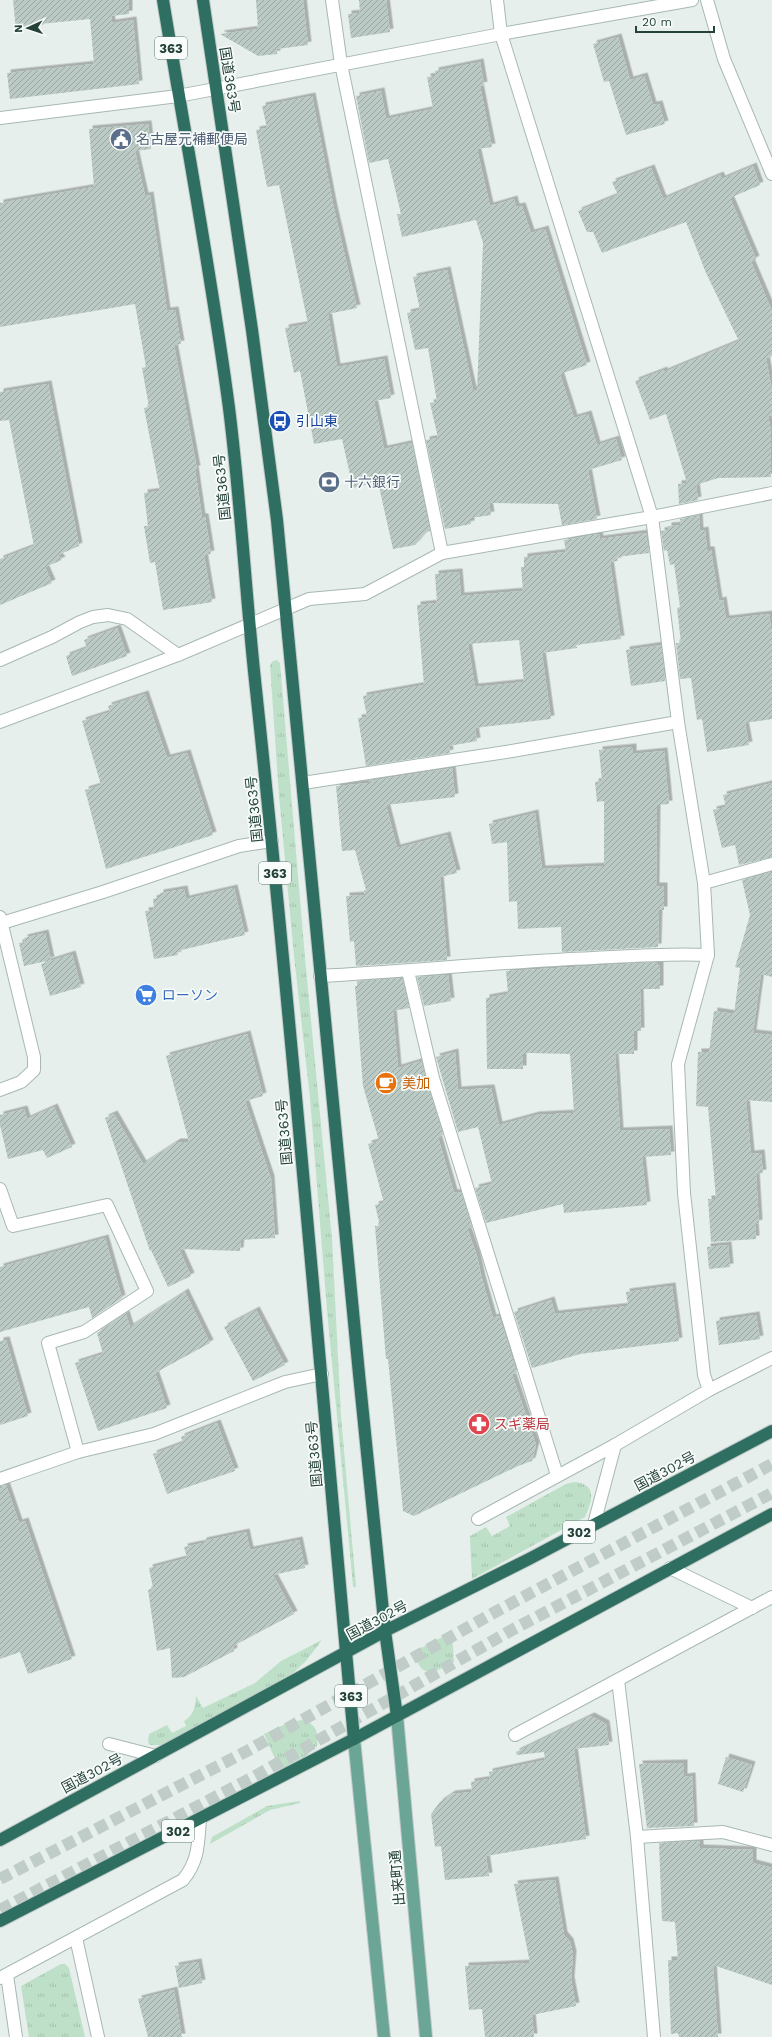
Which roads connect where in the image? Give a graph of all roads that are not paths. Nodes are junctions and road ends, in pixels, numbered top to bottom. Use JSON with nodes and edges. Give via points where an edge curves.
{"nodes":[{"id":1,"x":163,"y":0,"type":"edge"},
{"id":2,"x":203,"y":0,"type":"edge"},
{"id":3,"x":332,"y":0,"type":"edge"},
{"id":4,"x":497,"y":0,"type":"edge"},
{"id":5,"x":692,"y":0,"type":"edge"},
{"id":6,"x":707,"y":0,"type":"edge"},
{"id":7,"x":501,"y":34,"type":"junction"},
{"id":8,"x":341,"y":64,"type":"junction"},
{"id":9,"x":216,"y":89,"type":"junction"},
{"id":10,"x":178,"y":96,"type":"junction"},
{"id":11,"x":0,"y":118,"type":"edge"},
{"id":12,"x":772,"y":174,"type":"edge"},
{"id":13,"x":772,"y":493,"type":"edge"},
{"id":14,"x":652,"y":517,"type":"junction"},
{"id":15,"x":442,"y":553,"type":"junction"},
{"id":16,"x":285,"y":609,"type":"junction"},
{"id":17,"x":249,"y":624,"type":"junction"},
{"id":18,"x":178,"y":655,"type":"junction"},
{"id":19,"x":0,"y":660,"type":"edge"},
{"id":20,"x":0,"y":722,"type":"edge"},
{"id":21,"x":678,"y":722,"type":"junction"},
{"id":22,"x":303,"y":783,"type":"junction"},
{"id":23,"x":272,"y":841,"type":"junction"},
{"id":24,"x":772,"y":864,"type":"edge"},
{"id":25,"x":704,"y":883,"type":"junction"},
{"id":26,"x":1,"y":920,"type":"edge"},
{"id":27,"x":708,"y":955,"type":"junction"},
{"id":28,"x":408,"y":972,"type":"junction"},
{"id":29,"x":320,"y":976,"type":"junction"},
{"id":30,"x":0,"y":1090,"type":"edge"},
{"id":31,"x":0,"y":1189,"type":"edge"},
{"id":32,"x":772,"y":1358,"type":"edge"},
{"id":33,"x":322,"y":1374,"type":"junction"},
{"id":34,"x":708,"y":1390,"type":"junction"},
{"id":35,"x":772,"y":1423,"type":"edge"},
{"id":36,"x":772,"y":1431,"type":"edge"},
{"id":37,"x":615,"y":1446,"type":"junction"},
{"id":38,"x":78,"y":1452,"type":"junction"},
{"id":39,"x":727,"y":1455,"type":"junction"},
{"id":40,"x":557,"y":1475,"type":"junction"},
{"id":41,"x":0,"y":1479,"type":"edge"},
{"id":42,"x":772,"y":1514,"type":"edge"},
{"id":43,"x":478,"y":1519,"type":"dead end"},
{"id":44,"x":594,"y":1524,"type":"junction"},
{"id":45,"x":670,"y":1568,"type":"junction"},
{"id":46,"x":772,"y":1597,"type":"edge"},
{"id":47,"x":752,"y":1608,"type":"junction"},
{"id":48,"x":385,"y":1631,"type":"junction"},
{"id":49,"x":346,"y":1653,"type":"junction"},
{"id":50,"x":618,"y":1680,"type":"junction"},
{"id":51,"x":397,"y":1716,"type":"junction"},
{"id":52,"x":515,"y":1735,"type":"dead end"},
{"id":53,"x":354,"y":1739,"type":"junction"},
{"id":54,"x":109,"y":1744,"type":"dead end"},
{"id":55,"x":156,"y":1756,"type":"junction"},
{"id":56,"x":200,"y":1819,"type":"junction"},
{"id":57,"x":637,"y":1837,"type":"junction"},
{"id":58,"x":0,"y":1840,"type":"edge"},
{"id":59,"x":772,"y":1845,"type":"edge"},
{"id":60,"x":0,"y":1921,"type":"edge"},
{"id":61,"x":76,"y":1938,"type":"junction"},
{"id":62,"x":3,"y":1977,"type":"edge"},
{"id":63,"x":16,"y":2037,"type":"edge"},
{"id":64,"x":98,"y":2037,"type":"edge"},
{"id":65,"x":384,"y":2037,"type":"edge"},
{"id":66,"x":426,"y":2037,"type":"edge"},
{"id":67,"x":654,"y":2037,"type":"edge"}],
"edges":[{"from":1,"to":10,"type":"highway","name":"国道363号","number":"363"},
{"from":2,"to":9,"type":"highway","name":"国道363号","number":"363"},
{"from":3,"to":8,"type":"street"},
{"from":4,"to":7,"type":"street"},
{"from":5,"to":7,"type":"street"},
{"from":6,"to":12,"type":"street","via":[[724,59]]},
{"from":7,"to":8,"type":"street"},
{"from":7,"to":14,"type":"street"},
{"from":8,"to":9,"type":"street"},
{"from":8,"to":15,"type":"street"},
{"from":9,"to":10,"type":"street"},
{"from":9,"to":16,"type":"highway","name":"国道363号","number":"363","via":[[267,436]]},
{"from":10,"to":11,"type":"street"},
{"from":10,"to":17,"type":"highway","name":"国道363号","number":"363","via":[[229,407],[240,502]]},
{"from":13,"to":14,"type":"street"},
{"from":14,"to":15,"type":"street"},
{"from":14,"to":21,"type":"street"},
{"from":15,"to":16,"type":"street","via":[[364,594],[309,599]]},
{"from":16,"to":17,"type":"street"},
{"from":16,"to":22,"type":"highway","name":"国道363号","number":"363"},
{"from":17,"to":18,"type":"street"},
{"from":17,"to":23,"type":"highway","name":"国道363号","number":"363"},
{"from":18,"to":19,"type":"street","via":[[127,619],[108,615],[80,622]]},
{"from":18,"to":20,"type":"street"},
{"from":21,"to":22,"type":"street"},
{"from":21,"to":25,"type":"street"},
{"from":22,"to":29,"type":"highway","name":"国道363号","number":"363"},
{"from":23,"to":26,"type":"street","via":[[239,846],[103,892]]},
{"from":23,"to":33,"type":"highway","name":"国道363号","number":"363"},
{"from":24,"to":25,"type":"street"},
{"from":25,"to":27,"type":"street"},
{"from":26,"to":30,"type":"street","via":[[34,1058],[34,1070],[21,1082]]},
{"from":27,"to":28,"type":"street","via":[[680,954],[515,962]]},
{"from":27,"to":34,"type":"street","via":[[678,1064],[684,1193],[704,1375]]},
{"from":28,"to":29,"type":"street"},
{"from":28,"to":40,"type":"street","via":[[432,1078]]},
{"from":29,"to":48,"type":"highway","name":"国道363号","number":"363"},
{"from":31,"to":38,"type":"street","via":[[13,1226],[107,1205],[147,1291],[84,1332],[48,1343]]},
{"from":32,"to":34,"type":"street"},
{"from":33,"to":38,"type":"street","via":[[285,1382],[154,1434]]},
{"from":33,"to":49,"type":"highway","name":"国道363号","number":"363"},
{"from":34,"to":37,"type":"street"},
{"from":35,"to":39,"type":"highway"},
{"from":36,"to":39,"type":"highway","name":"国道302号","number":"302"},
{"from":37,"to":40,"type":"street"},
{"from":37,"to":44,"type":"street"},
{"from":38,"to":41,"type":"street"},
{"from":39,"to":44,"type":"highway","name":"国道302号","number":"302"},
{"from":40,"to":43,"type":"street","via":[[494,1518]]},
{"from":42,"to":45,"type":"highway","number":"302"},
{"from":44,"to":48,"type":"highway","name":"国道302号","number":"302"},
{"from":45,"to":47,"type":"street"},
{"from":45,"to":51,"type":"highway","number":"302"},
{"from":46,"to":47,"type":"street"},
{"from":47,"to":50,"type":"street"},
{"from":48,"to":49,"type":"highway","name":"国道302号","number":"302"},
{"from":48,"to":51,"type":"highway","name":"国道363号","number":"363"},
{"from":49,"to":53,"type":"highway","name":"国道363号","number":"363"},
{"from":49,"to":55,"type":"highway","name":"国道302号","number":"302"},
{"from":50,"to":52,"type":"street"},
{"from":50,"to":57,"type":"street"},
{"from":51,"to":53,"type":"highway","number":"302"},
{"from":51,"to":66,"type":"main road","name":"出来町通"},
{"from":53,"to":56,"type":"highway","number":"302"},
{"from":53,"to":65,"type":"main road","name":"出来町通"},
{"from":54,"to":55,"type":"street"},
{"from":55,"to":58,"type":"highway","name":"国道302号","number":"302","via":[[105,1781]]},
{"from":56,"to":60,"type":"highway","number":"302"},
{"from":56,"to":61,"type":"street","via":[[197,1856],[192,1869],[183,1880]]},
{"from":57,"to":59,"type":"street","via":[[723,1832]]},
{"from":57,"to":67,"type":"street"},
{"from":61,"to":62,"type":"street"},
{"from":61,"to":64,"type":"street"},
{"from":62,"to":63,"type":"street"}]}
